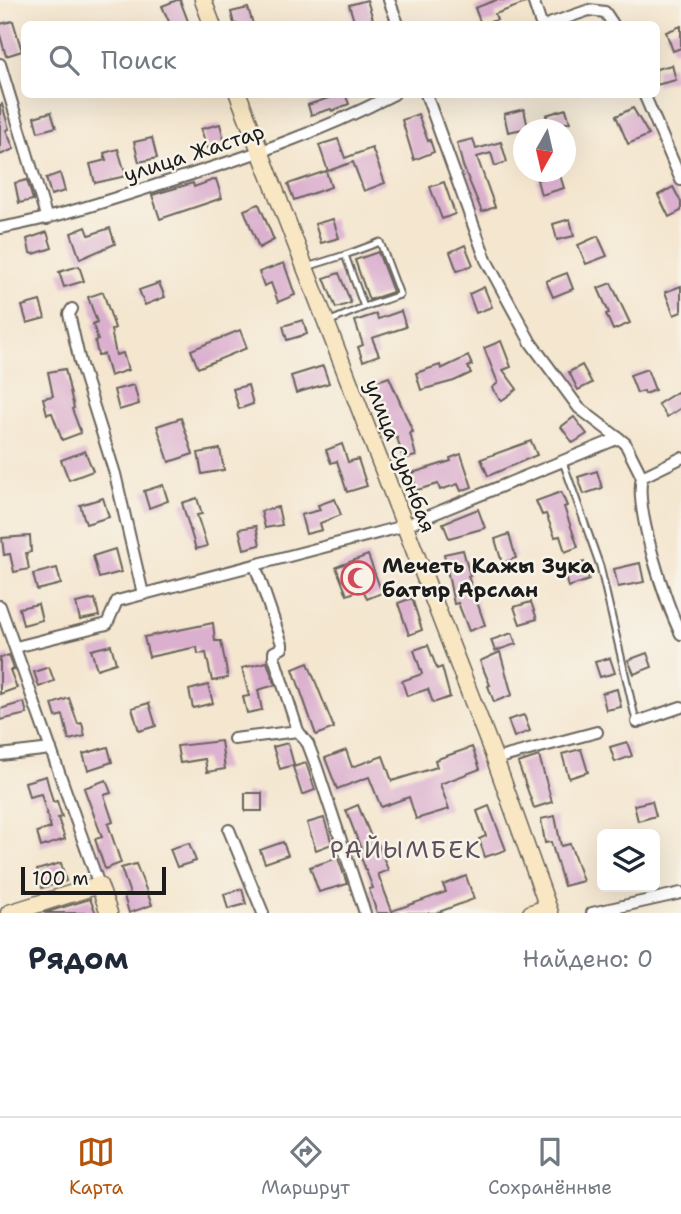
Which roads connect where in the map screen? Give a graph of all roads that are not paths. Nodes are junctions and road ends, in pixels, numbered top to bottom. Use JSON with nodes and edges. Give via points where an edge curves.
{"nodes":[{"id":1,"x":203,"y":0,"type":"edge"},
{"id":2,"x":388,"y":0,"type":"edge"},
{"id":3,"x":533,"y":0,"type":"edge"},
{"id":4,"x":579,"y":0,"type":"edge"},
{"id":5,"x":583,"y":12,"type":"junction"},
{"id":6,"x":211,"y":21,"type":"edge"},
{"id":7,"x":397,"y":21,"type":"edge"},
{"id":8,"x":540,"y":21,"type":"edge"},
{"id":9,"x":558,"y":21,"type":"edge"},
{"id":10,"x":611,"y":21,"type":"edge"},
{"id":11,"x":0,"y":64,"type":"edge"},
{"id":12,"x":239,"y":98,"type":"edge"},
{"id":13,"x":386,"y":98,"type":"edge"},
{"id":14,"x":427,"y":98,"type":"edge"},
{"id":15,"x":645,"y":98,"type":"edge"},
{"id":16,"x":259,"y":154,"type":"junction"},
{"id":17,"x":681,"y":180,"type":"edge"},
{"id":18,"x":47,"y":219,"type":"junction"},
{"id":19,"x":0,"y":228,"type":"edge"},
{"id":20,"x":345,"y":255,"type":"junction"},
{"id":21,"x":304,"y":269,"type":"junction"},
{"id":22,"x":364,"y":307,"type":"junction"},
{"id":23,"x":72,"y":309,"type":"dead end"},
{"id":24,"x":325,"y":323,"type":"junction"},
{"id":25,"x":619,"y":438,"type":"junction"},
{"id":26,"x":681,"y":458,"type":"edge"},
{"id":27,"x":563,"y":462,"type":"junction"},
{"id":28,"x":642,"y":478,"type":"junction"},
{"id":29,"x":404,"y":526,"type":"junction"},
{"id":30,"x":255,"y":565,"type":"junction"},
{"id":31,"x":143,"y":594,"type":"junction"},
{"id":32,"x":0,"y":606,"type":"edge"},
{"id":33,"x":681,"y":634,"type":"edge"},
{"id":34,"x":16,"y":647,"type":"junction"},
{"id":35,"x":681,"y":707,"type":"edge"},
{"id":36,"x":636,"y":722,"type":"joint"},
{"id":37,"x":298,"y":731,"type":"junction"},
{"id":38,"x":597,"y":732,"type":"dead end"},
{"id":39,"x":234,"y":738,"type":"dead end"},
{"id":40,"x":51,"y":749,"type":"junction"},
{"id":41,"x":0,"y":755,"type":"edge"},
{"id":42,"x":495,"y":759,"type":"junction"},
{"id":43,"x":229,"y":830,"type":"dead end"},
{"id":44,"x":99,"y":885,"type":"junction"},
{"id":45,"x":681,"y":893,"type":"edge"},
{"id":46,"x":549,"y":910,"type":"edge"},
{"id":47,"x":9,"y":913,"type":"edge"},
{"id":48,"x":108,"y":913,"type":"edge"},
{"id":49,"x":262,"y":913,"type":"edge"},
{"id":50,"x":365,"y":913,"type":"edge"},
{"id":51,"x":531,"y":913,"type":"edge"},
{"id":52,"x":592,"y":913,"type":"edge"}],
"edges":[{"from":1,"to":6,"type":"main road"},
{"from":2,"to":7,"type":"street"},
{"from":3,"to":8,"type":"street"},
{"from":4,"to":5,"type":"street"},
{"from":5,"to":9,"type":"street"},
{"from":5,"to":10,"type":"street","via":[[605,12]]},
{"from":11,"to":18,"type":"street"},
{"from":12,"to":16,"type":"main road","name":"улица Суюнбая"},
{"from":13,"to":16,"type":"street","name":"улица Жастар","via":[[343,121]]},
{"from":14,"to":25,"type":"street","via":[[486,260],[531,343],[579,408]]},
{"from":15,"to":17,"type":"street"},
{"from":16,"to":18,"type":"street","name":"улица Жастар"},
{"from":16,"to":21,"type":"main road","name":"улица Суюнбая"},
{"from":18,"to":19,"type":"street","name":"улица Жастар"},
{"from":20,"to":21,"type":"lane"},
{"from":20,"to":22,"type":"lane"},
{"from":20,"to":22,"type":"lane","via":[[380,242],[400,295]]},
{"from":21,"to":24,"type":"main road","name":"улица Суюнбая"},
{"from":22,"to":24,"type":"lane"},
{"from":23,"to":31,"type":"street","via":[[69,314],[80,362],[108,448]]},
{"from":24,"to":29,"type":"main road","name":"улица Суюнбая"},
{"from":25,"to":27,"type":"street"},
{"from":25,"to":28,"type":"street"},
{"from":26,"to":28,"type":"street"},
{"from":27,"to":29,"type":"street"},
{"from":27,"to":36,"type":"lane","via":[[600,566]]},
{"from":28,"to":33,"type":"street","via":[[640,495],[660,582]]},
{"from":29,"to":30,"type":"street"},
{"from":29,"to":42,"type":"main road","name":"улица Суюнбая"},
{"from":30,"to":31,"type":"street"},
{"from":30,"to":37,"type":"street","via":[[282,644],[274,657]]},
{"from":31,"to":34,"type":"street","via":[[117,601],[107,624]]},
{"from":32,"to":34,"type":"street"},
{"from":34,"to":40,"type":"street"},
{"from":35,"to":36,"type":"street"},
{"from":37,"to":39,"type":"street"},
{"from":37,"to":50,"type":"street","via":[[317,768]]},
{"from":38,"to":42,"type":"street"},
{"from":40,"to":41,"type":"street"},
{"from":40,"to":44,"type":"street"},
{"from":42,"to":46,"type":"main road","name":"улица Суюнбая"},
{"from":43,"to":49,"type":"street"},
{"from":44,"to":47,"type":"main road"},
{"from":44,"to":48,"type":"main road"},
{"from":45,"to":52,"type":"street"},
{"from":46,"to":51,"type":"main road"}]}
